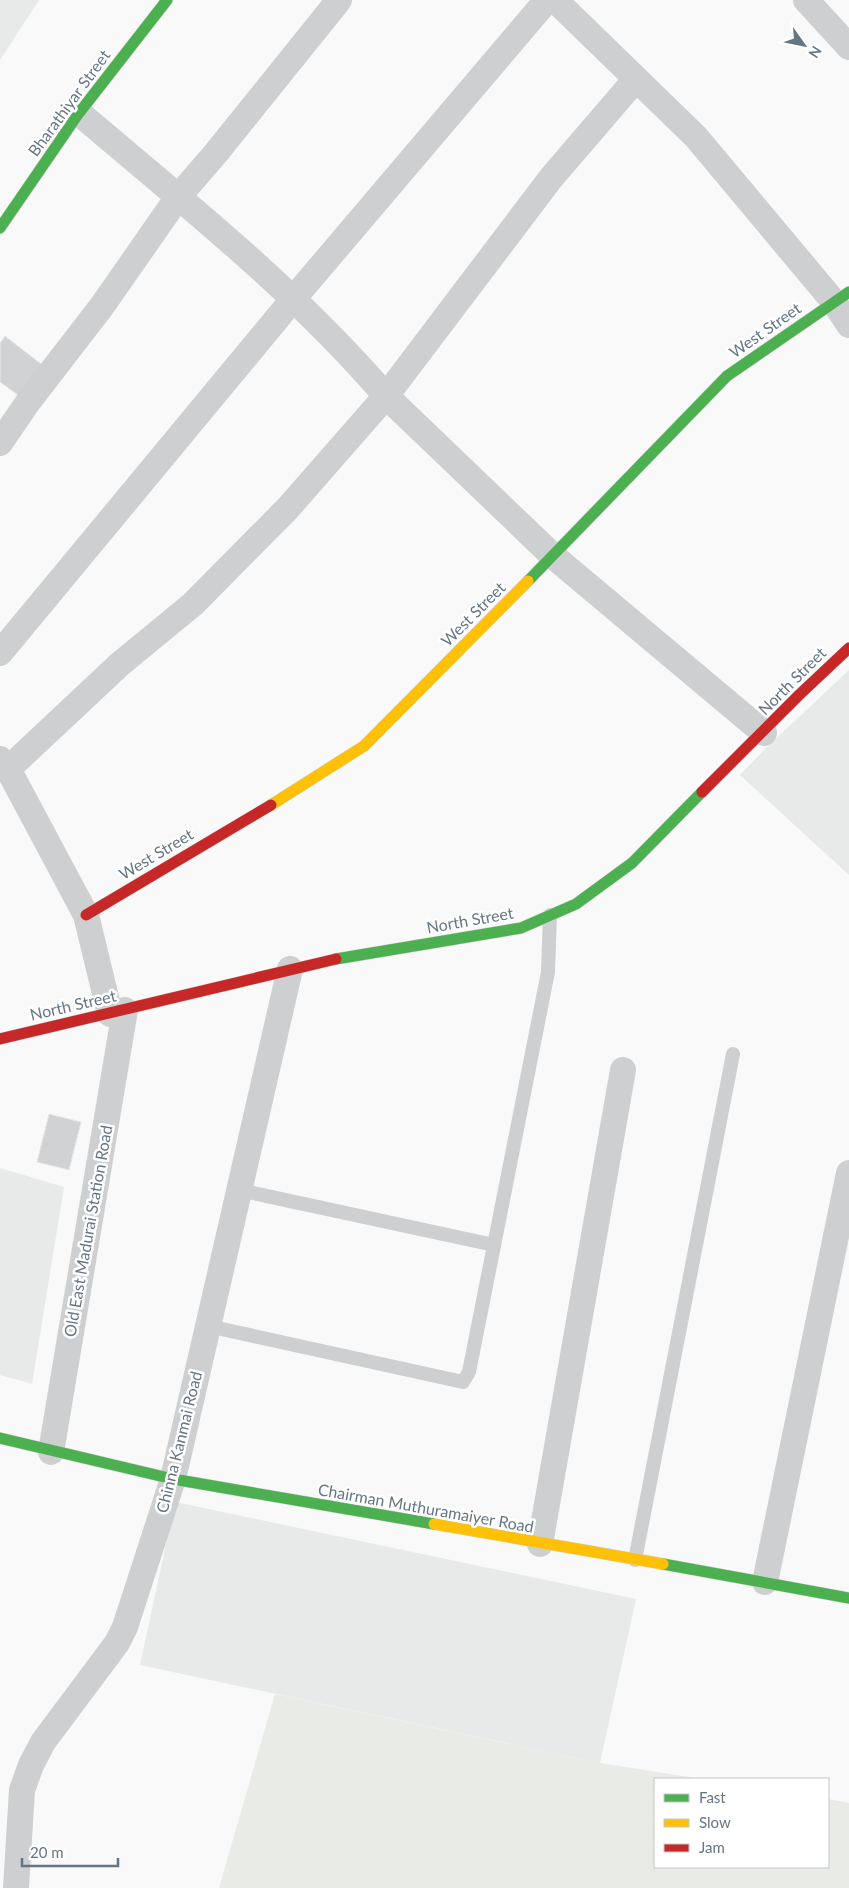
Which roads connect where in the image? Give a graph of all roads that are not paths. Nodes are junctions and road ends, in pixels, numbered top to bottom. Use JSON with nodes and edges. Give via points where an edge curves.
{"nodes":[{"id":1,"x":167,"y":0,"type":"edge"},
{"id":2,"x":339,"y":0,"type":"edge"},
{"id":3,"x":547,"y":0,"type":"edge"},
{"id":4,"x":555,"y":0,"type":"edge"},
{"id":5,"x":806,"y":0,"type":"edge"},
{"id":6,"x":849,"y":47,"type":"edge"},
{"id":7,"x":636,"y":80,"type":"junction"},
{"id":8,"x":80,"y":113,"type":"junction"},
{"id":9,"x":178,"y":197,"type":"junction"},
{"id":10,"x":0,"y":228,"type":"edge"},
{"id":11,"x":841,"y":297,"type":"edge"},
{"id":12,"x":294,"y":298,"type":"junction"},
{"id":13,"x":849,"y":325,"type":"edge"},
{"id":14,"x":386,"y":396,"type":"junction"},
{"id":15,"x":0,"y":443,"type":"edge"},
{"id":16,"x":553,"y":556,"type":"junction"},
{"id":17,"x":849,"y":648,"type":"edge"},
{"id":18,"x":0,"y":653,"type":"edge"},
{"id":19,"x":764,"y":733,"type":"junction"},
{"id":20,"x":4,"y":764,"type":"edge"},
{"id":21,"x":86,"y":915,"type":"junction"},
{"id":22,"x":550,"y":915,"type":"junction"},
{"id":23,"x":290,"y":969,"type":"junction"},
{"id":24,"x":118,"y":1012,"type":"junction"},
{"id":25,"x":0,"y":1039,"type":"edge"},
{"id":26,"x":733,"y":1054,"type":"dead end"},
{"id":27,"x":623,"y":1070,"type":"dead end"},
{"id":28,"x":849,"y":1173,"type":"edge"},
{"id":29,"x":239,"y":1190,"type":"junction"},
{"id":30,"x":494,"y":1245,"type":"junction"},
{"id":31,"x":208,"y":1326,"type":"junction"},
{"id":32,"x":0,"y":1438,"type":"edge"},
{"id":33,"x":51,"y":1452,"type":"junction"},
{"id":34,"x":172,"y":1479,"type":"junction"},
{"id":35,"x":540,"y":1544,"type":"junction"},
{"id":36,"x":635,"y":1560,"type":"junction"},
{"id":37,"x":765,"y":1582,"type":"junction"},
{"id":38,"x":849,"y":1598,"type":"edge"},
{"id":39,"x":16,"y":1888,"type":"edge"}],
"edges":[{"from":1,"to":8,"type":"street","name":"Bharathiyar Street"},
{"from":2,"to":9,"type":"street"},
{"from":3,"to":12,"type":"street"},
{"from":4,"to":7,"type":"street"},
{"from":5,"to":6,"type":"street"},
{"from":7,"to":11,"type":"street","via":[[696,138]]},
{"from":7,"to":14,"type":"street","via":[[551,178]]},
{"from":8,"to":9,"type":"street"},
{"from":8,"to":10,"type":"street","name":"Bharathiyar Street"},
{"from":9,"to":12,"type":"street"},
{"from":9,"to":15,"type":"street"},
{"from":11,"to":13,"type":"street"},
{"from":11,"to":16,"type":"street","name":"West Street","via":[[727,376]]},
{"from":12,"to":14,"type":"street"},
{"from":12,"to":18,"type":"street"},
{"from":14,"to":16,"type":"street"},
{"from":14,"to":20,"type":"street","via":[[288,508],[193,604]]},
{"from":16,"to":19,"type":"street"},
{"from":16,"to":21,"type":"street","name":"West Street","via":[[364,746]]},
{"from":17,"to":19,"type":"street","name":"North Street"},
{"from":19,"to":22,"type":"street","name":"North Street","via":[[632,863],[576,904]]},
{"from":20,"to":21,"type":"street"},
{"from":21,"to":24,"type":"street"},
{"from":22,"to":23,"type":"street","name":"North Street","via":[[521,928]]},
{"from":22,"to":30,"type":"lane","via":[[548,972]]},
{"from":23,"to":24,"type":"street","name":"North Street"},
{"from":23,"to":29,"type":"street","name":"Chinna Kanmai Road"},
{"from":24,"to":25,"type":"street","name":"North Street"},
{"from":24,"to":33,"type":"street","name":"Old East Madurai Station Road"},
{"from":26,"to":36,"type":"lane"},
{"from":27,"to":35,"type":"street"},
{"from":28,"to":37,"type":"street"},
{"from":29,"to":30,"type":"lane"},
{"from":29,"to":31,"type":"street","name":"Chinna Kanmai Road"},
{"from":30,"to":31,"type":"lane","via":[[469,1372],[463,1382]]},
{"from":31,"to":34,"type":"street","name":"Chinna Kanmai Road"},
{"from":32,"to":33,"type":"street","name":"Chairman Muthuramaiyer Road"},
{"from":33,"to":34,"type":"street","name":"Chairman Muthuramaiyer Road"},
{"from":34,"to":35,"type":"street","name":"Chairman Muthuramaiyer Road"},
{"from":34,"to":39,"type":"street","name":"Chinna Kanmai Road","via":[[125,1627],[117,1643],[43,1742],[31,1765],[22,1790]]},
{"from":35,"to":36,"type":"street","name":"Chairman Muthuramaiyer Road"},
{"from":36,"to":37,"type":"street","name":"Chairman Muthuramaiyer Road"},
{"from":37,"to":38,"type":"street","name":"Chairman Muthuramaiyer Road"}]}
